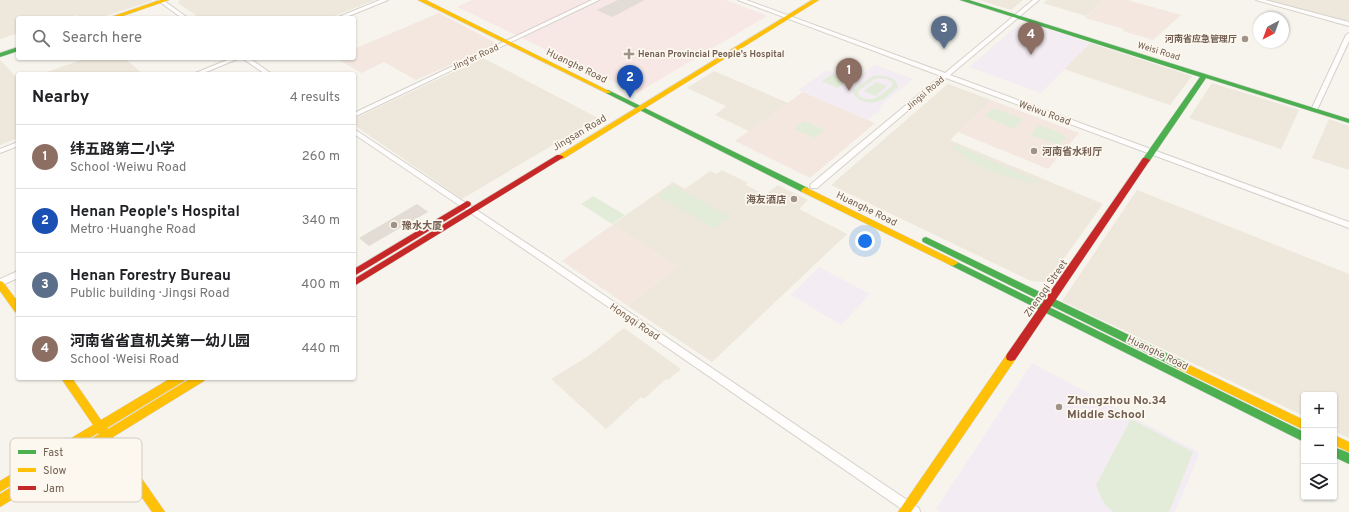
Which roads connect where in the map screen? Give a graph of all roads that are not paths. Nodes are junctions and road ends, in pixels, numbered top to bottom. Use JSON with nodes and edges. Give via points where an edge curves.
{"nodes":[{"id":1,"x":162,"y":0,"type":"edge"},
{"id":2,"x":385,"y":0,"type":"edge"},
{"id":3,"x":421,"y":0,"type":"edge"},
{"id":4,"x":433,"y":0,"type":"edge"},
{"id":5,"x":596,"y":0,"type":"edge"},
{"id":6,"x":741,"y":0,"type":"edge"},
{"id":7,"x":806,"y":0,"type":"edge"},
{"id":8,"x":816,"y":0,"type":"edge"},
{"id":9,"x":963,"y":0,"type":"edge"},
{"id":10,"x":1036,"y":0,"type":"edge"},
{"id":11,"x":1261,"y":0,"type":"edge"},
{"id":12,"x":117,"y":16,"type":"edge"},
{"id":13,"x":183,"y":16,"type":"edge"},
{"id":14,"x":344,"y":16,"type":"edge"},
{"id":15,"x":785,"y":16,"type":"junction"},
{"id":16,"x":1016,"y":17,"type":"junction"},
{"id":17,"x":1349,"y":24,"type":"edge"},
{"id":18,"x":1349,"y":35,"type":"edge"},
{"id":19,"x":510,"y":41,"type":"junction"},
{"id":20,"x":16,"y":50,"type":"edge"},
{"id":21,"x":0,"y":55,"type":"edge"},
{"id":22,"x":232,"y":60,"type":"edge"},
{"id":23,"x":248,"y":60,"type":"edge"},
{"id":24,"x":201,"y":72,"type":"edge"},
{"id":25,"x":265,"y":72,"type":"edge"},
{"id":26,"x":946,"y":76,"type":"junction"},
{"id":27,"x":1204,"y":76,"type":"junction"},
{"id":28,"x":640,"y":104,"type":"junction"},
{"id":29,"x":1314,"y":110,"type":"junction"},
{"id":30,"x":356,"y":114,"type":"edge"},
{"id":31,"x":1349,"y":121,"type":"edge"},
{"id":32,"x":356,"y":132,"type":"edge"},
{"id":33,"x":16,"y":145,"type":"edge"},
{"id":34,"x":0,"y":151,"type":"edge"},
{"id":35,"x":1152,"y":152,"type":"junction"},
{"id":36,"x":814,"y":186,"type":"junction"},
{"id":37,"x":469,"y":208,"type":"junction"},
{"id":38,"x":1349,"y":225,"type":"edge"},
{"id":39,"x":356,"y":272,"type":"edge"},
{"id":40,"x":16,"y":275,"type":"edge"},
{"id":41,"x":356,"y":282,"type":"edge"},
{"id":42,"x":0,"y":283,"type":"edge"},
{"id":43,"x":1047,"y":304,"type":"junction"},
{"id":44,"x":16,"y":307,"type":"edge"},
{"id":45,"x":67,"y":380,"type":"edge"},
{"id":46,"x":177,"y":380,"type":"edge"},
{"id":47,"x":197,"y":380,"type":"edge"},
{"id":48,"x":1301,"y":424,"type":"edge"},
{"id":49,"x":100,"y":427,"type":"junction"},
{"id":50,"x":1301,"y":435,"type":"edge"},
{"id":51,"x":106,"y":436,"type":"junction"},
{"id":52,"x":82,"y":438,"type":"edge"},
{"id":53,"x":103,"y":438,"type":"edge"},
{"id":54,"x":1337,"y":441,"type":"edge"},
{"id":55,"x":1349,"y":447,"type":"edge"},
{"id":56,"x":1337,"y":453,"type":"edge"},
{"id":57,"x":1349,"y":459,"type":"edge"},
{"id":58,"x":10,"y":481,"type":"edge"},
{"id":59,"x":0,"y":487,"type":"edge"},
{"id":60,"x":142,"y":488,"type":"edge"},
{"id":61,"x":10,"y":495,"type":"edge"},
{"id":62,"x":0,"y":501,"type":"edge"},
{"id":63,"x":909,"y":510,"type":"edge"},
{"id":64,"x":159,"y":512,"type":"edge"}],
"edges":[{"from":1,"to":12,"type":"main road"},
{"from":1,"to":13,"type":"street"},
{"from":2,"to":14,"type":"street"},
{"from":3,"to":19,"type":"main road","name":"Huanghe Road"},
{"from":4,"to":19,"type":"main road","name":"Huanghe Road"},
{"from":5,"to":19,"type":"street","name":"Jing'er Road"},
{"from":6,"to":15,"type":"street","name":"Weiwu Road"},
{"from":7,"to":15,"type":"main road","name":"Jingsan Road"},
{"from":8,"to":15,"type":"main road","name":"Jingsan Road"},
{"from":9,"to":16,"type":"main road","name":"Weisi Road"},
{"from":10,"to":16,"type":"street","name":"Jingsi Road"},
{"from":11,"to":17,"type":"street"},
{"from":15,"to":26,"type":"street","name":"Weiwu Road"},
{"from":15,"to":28,"type":"main road","name":"Jingsan Road"},
{"from":16,"to":26,"type":"street","name":"Jingsi Road"},
{"from":16,"to":27,"type":"main road","name":"Weisi Road"},
{"from":18,"to":29,"type":"street"},
{"from":19,"to":28,"type":"main road","name":"Huanghe Road"},
{"from":19,"to":30,"type":"street","name":"Jing'er Road"},
{"from":20,"to":21,"type":"main road"},
{"from":22,"to":24,"type":"street"},
{"from":23,"to":25,"type":"street"},
{"from":26,"to":35,"type":"street","name":"Weiwu Road"},
{"from":26,"to":36,"type":"street","name":"Jingsi Road"},
{"from":27,"to":29,"type":"main road","name":"Weisi Road"},
{"from":27,"to":35,"type":"main road","name":"Zhengqi Street"},
{"from":28,"to":36,"type":"main road","name":"Huanghe Road"},
{"from":28,"to":37,"type":"main road","name":"Jingsan Road"},
{"from":28,"to":43,"type":"main road","name":"Huanghe Road"},
{"from":29,"to":31,"type":"main road","name":"Weisi Road"},
{"from":32,"to":37,"type":"street","name":"Hongqi Road"},
{"from":33,"to":34,"type":"street"},
{"from":35,"to":38,"type":"street","name":"Weiwu Road"},
{"from":35,"to":43,"type":"main road","name":"Zhengqi Street"},
{"from":36,"to":43,"type":"main road","name":"Huanghe Road"},
{"from":37,"to":39,"type":"main road","name":"Jingsan Road"},
{"from":37,"to":41,"type":"main road","name":"Jingsan Road"},
{"from":37,"to":63,"type":"street","name":"Hongqi Road"},
{"from":40,"to":42,"type":"street"},
{"from":42,"to":44,"type":"main road"},
{"from":43,"to":48,"type":"main road","name":"Huanghe Road"},
{"from":43,"to":50,"type":"main road","name":"Huanghe Road"},
{"from":43,"to":63,"type":"main road","name":"Zhengqi Street"},
{"from":45,"to":49,"type":"main road"},
{"from":46,"to":49,"type":"main road"},
{"from":47,"to":51,"type":"main road"},
{"from":49,"to":51,"type":"main road"},
{"from":49,"to":52,"type":"main road"},
{"from":51,"to":53,"type":"main road"},
{"from":54,"to":55,"type":"main road"},
{"from":56,"to":57,"type":"main road"},
{"from":58,"to":59,"type":"main road"},
{"from":60,"to":64,"type":"main road"},
{"from":61,"to":62,"type":"main road"}]}
